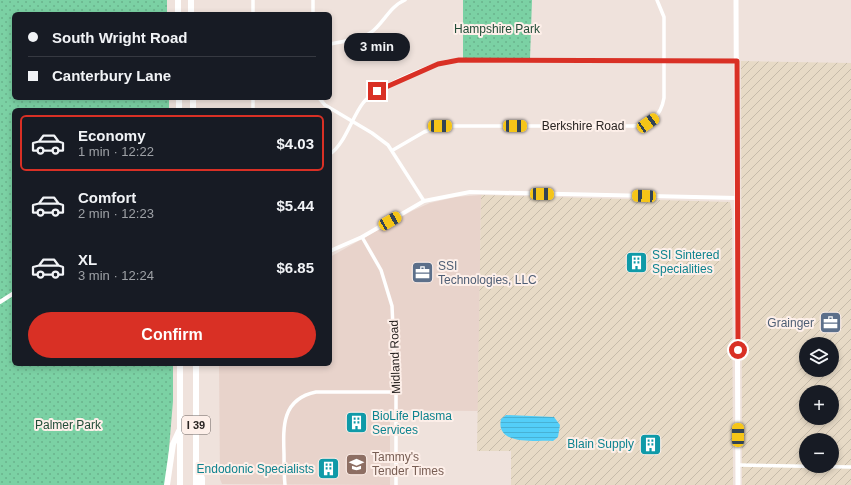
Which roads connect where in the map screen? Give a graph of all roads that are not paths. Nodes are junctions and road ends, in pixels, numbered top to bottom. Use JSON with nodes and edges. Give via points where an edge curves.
{"nodes":[{"id":1,"x":178,"y":0,"type":"edge"},
{"id":2,"x":191,"y":0,"type":"edge"},
{"id":3,"x":253,"y":0,"type":"edge"},
{"id":4,"x":313,"y":0,"type":"edge"},
{"id":5,"x":405,"y":0,"type":"edge"},
{"id":6,"x":657,"y":0,"type":"edge"},
{"id":7,"x":736,"y":0,"type":"edge"},
{"id":8,"x":178,"y":12,"type":"edge"},
{"id":9,"x":191,"y":12,"type":"edge"},
{"id":10,"x":253,"y":12,"type":"edge"},
{"id":11,"x":313,"y":12,"type":"edge"},
{"id":12,"x":332,"y":44,"type":"edge"},
{"id":13,"x":664,"y":60,"type":"junction"},
{"id":14,"x":737,"y":61,"type":"junction"},
{"id":15,"x":321,"y":100,"type":"edge"},
{"id":16,"x":330,"y":108,"type":"edge"},
{"id":17,"x":332,"y":109,"type":"edge"},
{"id":18,"x":352,"y":121,"type":"junction"},
{"id":19,"x":393,"y":150,"type":"junction"},
{"id":20,"x":332,"y":152,"type":"edge"},
{"id":21,"x":738,"y":198,"type":"junction"},
{"id":22,"x":424,"y":201,"type":"junction"},
{"id":23,"x":362,"y":236,"type":"junction"},
{"id":24,"x":332,"y":251,"type":"edge"},
{"id":25,"x":12,"y":293,"type":"edge"},
{"id":26,"x":0,"y":302,"type":"edge"},
{"id":27,"x":180,"y":366,"type":"edge"},
{"id":28,"x":196,"y":366,"type":"edge"},
{"id":29,"x":396,"y":392,"type":"junction"},
{"id":30,"x":180,"y":430,"type":"junction"},
{"id":31,"x":196,"y":461,"type":"junction"},
{"id":32,"x":738,"y":464,"type":"junction"},
{"id":33,"x":851,"y":467,"type":"edge"},
{"id":34,"x":167,"y":485,"type":"edge"},
{"id":35,"x":180,"y":485,"type":"edge"},
{"id":36,"x":196,"y":485,"type":"edge"},
{"id":37,"x":202,"y":485,"type":"edge"},
{"id":38,"x":285,"y":485,"type":"edge"},
{"id":39,"x":396,"y":485,"type":"edge"},
{"id":40,"x":738,"y":485,"type":"edge"}],
"edges":[{"from":1,"to":8,"type":"highway"},
{"from":2,"to":9,"type":"highway"},
{"from":3,"to":10,"type":"street"},
{"from":4,"to":11,"type":"street"},
{"from":5,"to":12,"type":"street","via":[[396,4],[374,30],[366,35]]},
{"from":6,"to":13,"type":"street","via":[[664,17]]},
{"from":7,"to":14,"type":"main road"},
{"from":13,"to":14,"type":"street"},
{"from":13,"to":18,"type":"street","via":[[448,61],[377,91],[363,103]]},
{"from":13,"to":19,"type":"street","name":"Berkshire Road","via":[[662,106],[656,117],[648,123],[633,126],[440,126]]},
{"from":14,"to":21,"type":"main road"},
{"from":15,"to":16,"type":"street"},
{"from":17,"to":18,"type":"street"},
{"from":18,"to":19,"type":"street"},
{"from":18,"to":20,"type":"street"},
{"from":19,"to":22,"type":"street"},
{"from":21,"to":22,"type":"street","via":[[470,192]]},
{"from":21,"to":32,"type":"main road"},
{"from":22,"to":23,"type":"street"},
{"from":23,"to":24,"type":"street"},
{"from":23,"to":29,"type":"street","name":"Midland Road","via":[[381,270],[390,294],[394,318]]},
{"from":25,"to":26,"type":"street"},
{"from":27,"to":30,"type":"highway","number":"I 39"},
{"from":28,"to":31,"type":"highway","number":"I 39"},
{"from":29,"to":38,"type":"street","via":[[316,392],[296,401],[287,412],[284,427]]},
{"from":29,"to":39,"type":"street","name":"Midland Road"},
{"from":30,"to":34,"type":"highway","via":[[173,444]]},
{"from":30,"to":35,"type":"highway","number":"I 39"},
{"from":31,"to":36,"type":"highway","number":"I 39"},
{"from":31,"to":37,"type":"highway"},
{"from":32,"to":33,"type":"street"},
{"from":32,"to":40,"type":"main road"}]}
